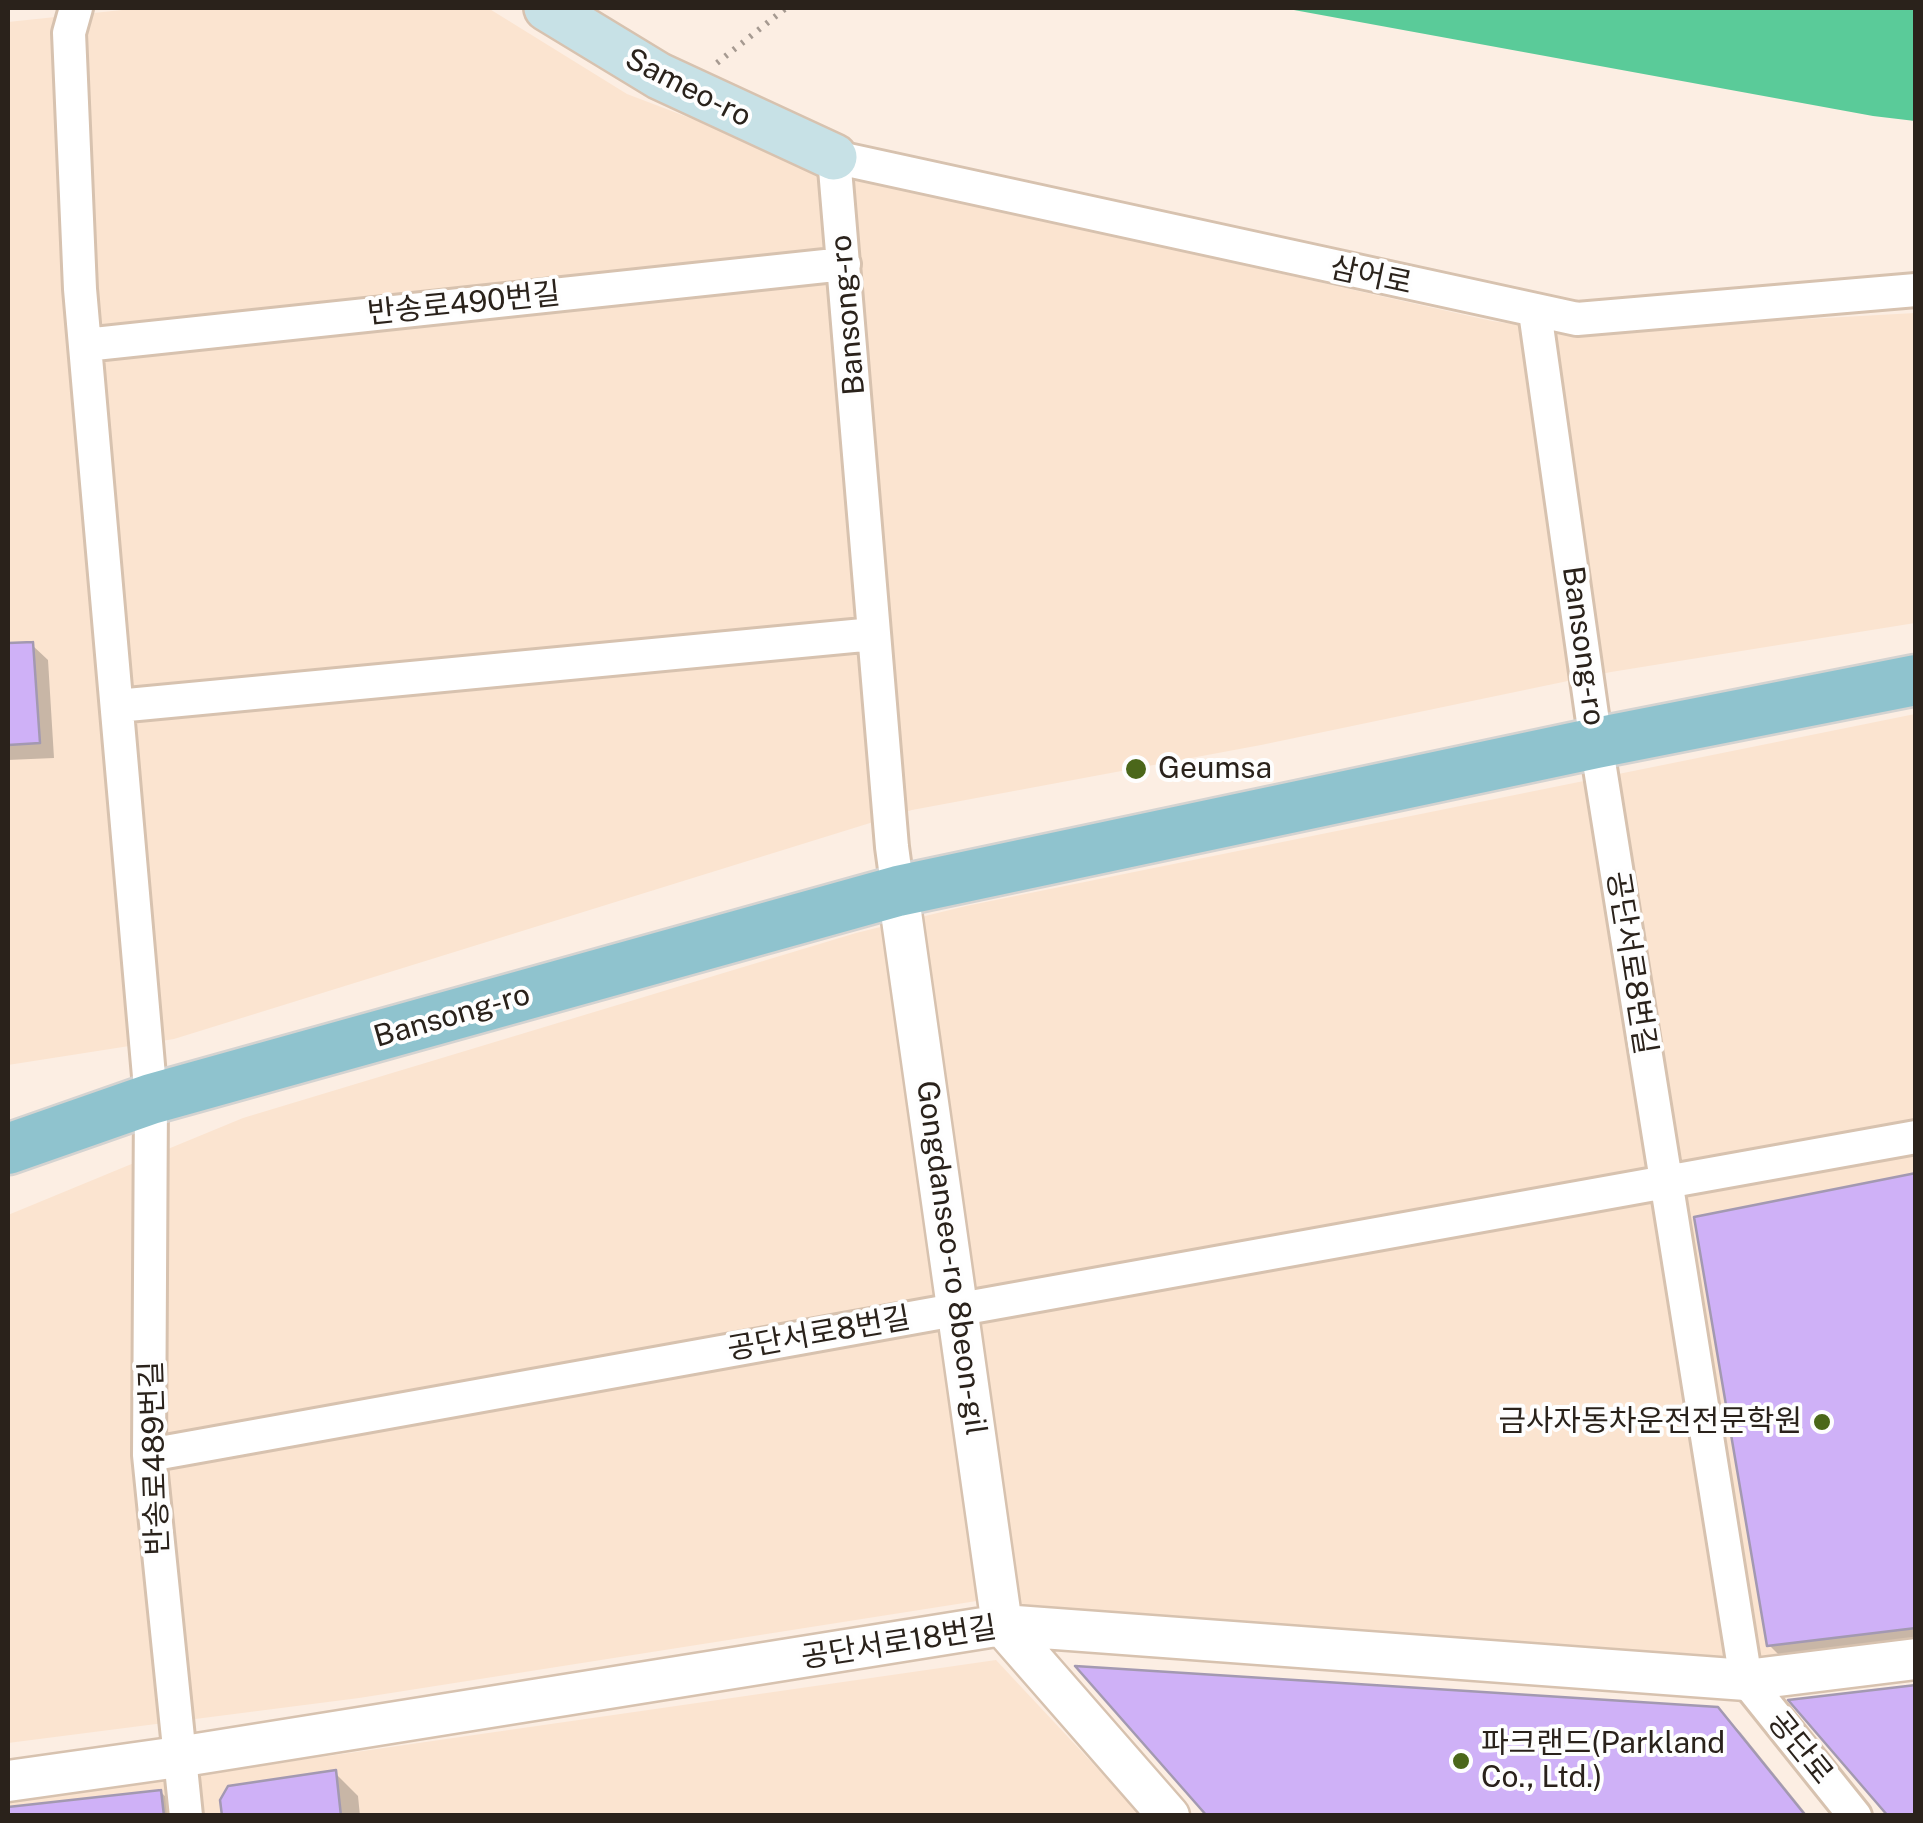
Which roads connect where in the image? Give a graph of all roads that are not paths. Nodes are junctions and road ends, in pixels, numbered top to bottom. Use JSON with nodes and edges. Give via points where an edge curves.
{"nodes":[{"id":1,"x":76,"y":8,"type":"edge"},
{"id":2,"x":548,"y":8,"type":"edge"},
{"id":3,"x":834,"y":157,"type":"junction"},
{"id":4,"x":844,"y":264,"type":"junction"},
{"id":5,"x":1916,"y":290,"type":"edge"},
{"id":6,"x":1535,"y":312,"type":"junction"},
{"id":7,"x":85,"y":344,"type":"junction"},
{"id":8,"x":874,"y":634,"type":"junction"},
{"id":9,"x":1916,"y":680,"type":"edge"},
{"id":10,"x":117,"y":706,"type":"junction"},
{"id":11,"x":1596,"y":744,"type":"junction"},
{"id":12,"x":898,"y":891,"type":"junction"},
{"id":13,"x":151,"y":1100,"type":"junction"},
{"id":14,"x":1916,"y":1136,"type":"edge"},
{"id":15,"x":8,"y":1149,"type":"edge"},
{"id":16,"x":1666,"y":1182,"type":"junction"},
{"id":17,"x":958,"y":1310,"type":"junction"},
{"id":18,"x":149,"y":1455,"type":"junction"},
{"id":19,"x":1002,"y":1626,"type":"junction"},
{"id":20,"x":1916,"y":1658,"type":"edge"},
{"id":21,"x":1746,"y":1680,"type":"junction"},
{"id":22,"x":178,"y":1757,"type":"junction"},
{"id":23,"x":8,"y":1780,"type":"edge"},
{"id":24,"x":186,"y":1816,"type":"edge"},
{"id":25,"x":1168,"y":1816,"type":"edge"},
{"id":26,"x":1855,"y":1816,"type":"edge"}],
"edges":[{"from":1,"to":7,"type":"street","via":[[68,33]]},
{"from":2,"to":3,"type":"main road","name":"Sameo-ro","via":[[658,76]]},
{"from":3,"to":4,"type":"street","name":"Bansong-ro"},
{"from":3,"to":6,"type":"street","name":"삼어로"},
{"from":4,"to":7,"type":"street","name":"반송로490번길"},
{"from":4,"to":8,"type":"street","name":"Bansong-ro"},
{"from":5,"to":6,"type":"street","name":"삼어로","via":[[1578,319]]},
{"from":6,"to":11,"type":"street","name":"Bansong-ro"},
{"from":7,"to":10,"type":"street"},
{"from":8,"to":10,"type":"street"},
{"from":8,"to":12,"type":"street","name":"Bansong-ro"},
{"from":9,"to":11,"type":"main road","name":"Bansong-ro"},
{"from":10,"to":13,"type":"street"},
{"from":11,"to":12,"type":"main road","name":"Bansong-ro"},
{"from":11,"to":16,"type":"street","name":"공단서로8번길"},
{"from":12,"to":13,"type":"main road","name":"Bansong-ro"},
{"from":12,"to":17,"type":"street","name":"Gongdanseo-ro 8beon-gil"},
{"from":13,"to":15,"type":"main road","name":"Bansong-ro"},
{"from":13,"to":18,"type":"street","name":"반송로489번길"},
{"from":14,"to":16,"type":"street","name":"공단서로8번길"},
{"from":16,"to":17,"type":"street","name":"공단서로8번길"},
{"from":16,"to":21,"type":"street","name":"공단서로8번길"},
{"from":17,"to":18,"type":"street","name":"공단서로8번길"},
{"from":17,"to":19,"type":"street","name":"Gongdanseo-ro 8beon-gil"},
{"from":18,"to":22,"type":"street","name":"반송로489번길"},
{"from":19,"to":21,"type":"street","name":"공단서로18번길"},
{"from":19,"to":22,"type":"street","name":"공단서로18번길"},
{"from":19,"to":25,"type":"street"},
{"from":20,"to":21,"type":"street","name":"공단서로18번길"},
{"from":21,"to":26,"type":"street","name":"공단로"},
{"from":22,"to":23,"type":"street","name":"공단서로18번길"},
{"from":22,"to":24,"type":"street","name":"반송로489번길"}]}
